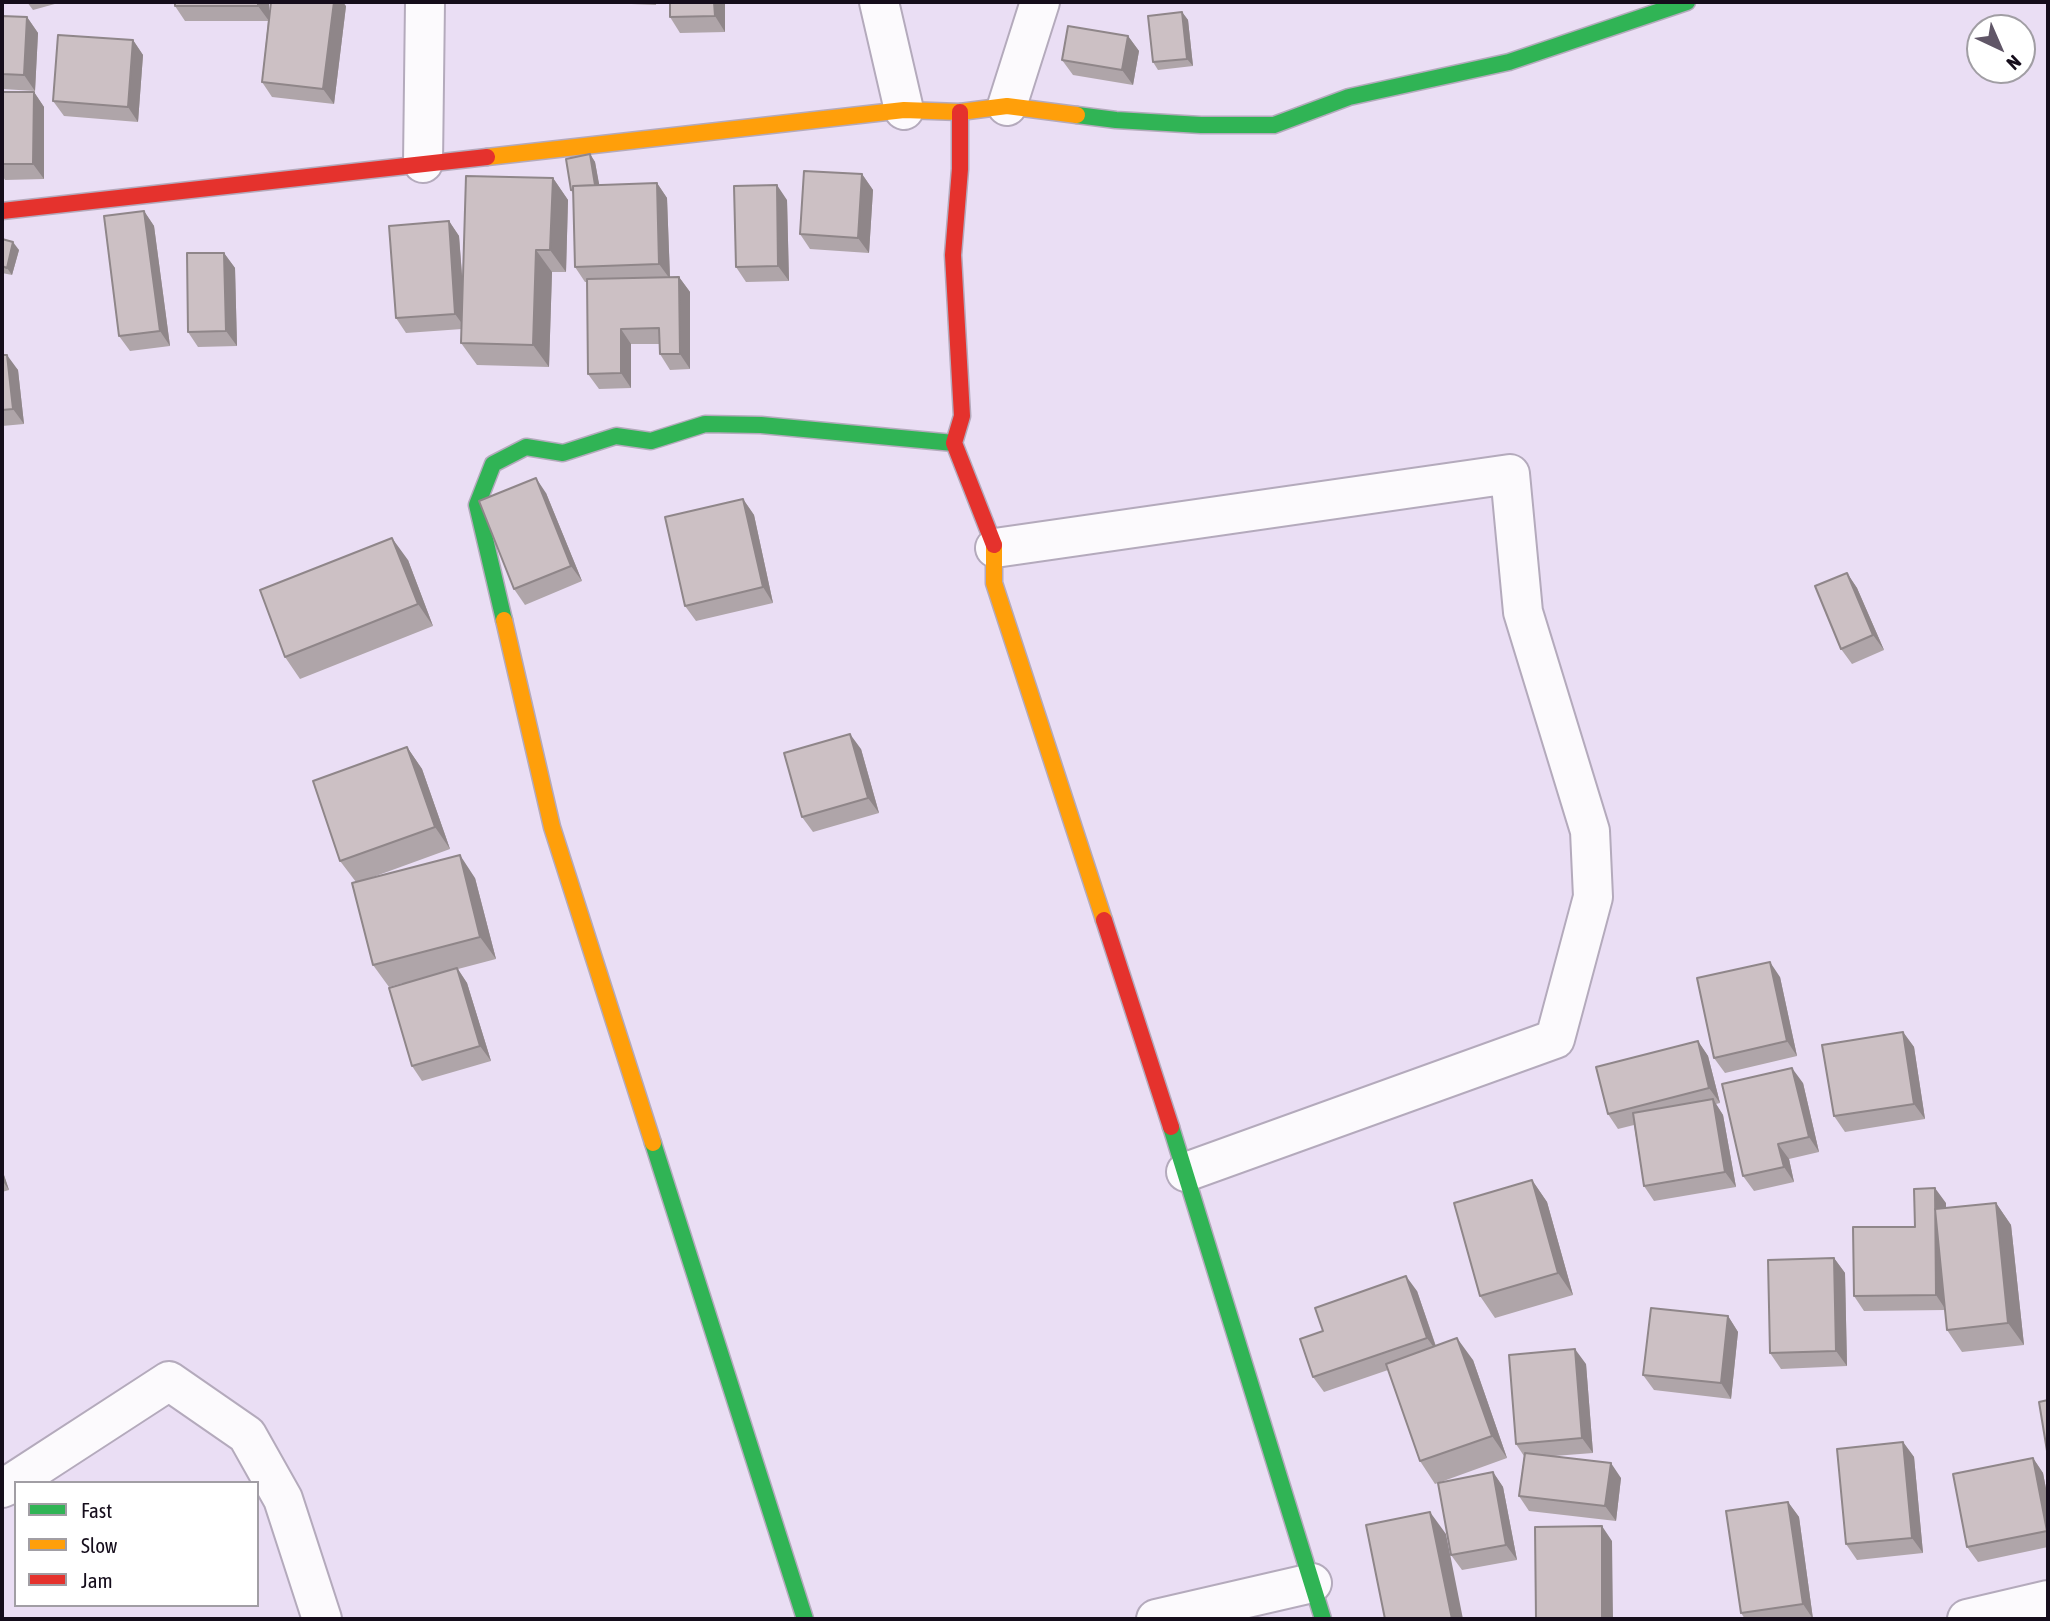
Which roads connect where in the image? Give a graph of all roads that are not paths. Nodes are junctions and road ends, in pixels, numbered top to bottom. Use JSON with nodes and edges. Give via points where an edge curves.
{"nodes":[{"id":1,"x":425,"y":2,"type":"edge"},
{"id":2,"x":879,"y":2,"type":"edge"},
{"id":3,"x":1040,"y":2,"type":"edge"},
{"id":4,"x":1687,"y":2,"type":"edge"},
{"id":5,"x":1007,"y":106,"type":"junction"},
{"id":6,"x":904,"y":110,"type":"junction"},
{"id":7,"x":960,"y":112,"type":"junction"},
{"id":8,"x":424,"y":163,"type":"junction"},
{"id":9,"x":2,"y":211,"type":"edge"},
{"id":10,"x":954,"y":443,"type":"junction"},
{"id":11,"x":995,"y":548,"type":"junction"},
{"id":12,"x":1186,"y":1172,"type":"junction"},
{"id":13,"x":15,"y":1481,"type":"edge"},
{"id":14,"x":1312,"y":1583,"type":"junction"},
{"id":15,"x":2048,"y":1600,"type":"edge"},
{"id":16,"x":322,"y":1619,"type":"edge"},
{"id":17,"x":805,"y":1619,"type":"edge"},
{"id":18,"x":1156,"y":1619,"type":"edge"},
{"id":19,"x":1323,"y":1619,"type":"edge"},
{"id":20,"x":1966,"y":1619,"type":"edge"}],
"edges":[{"from":1,"to":8,"type":"street"},
{"from":2,"to":6,"type":"street"},
{"from":3,"to":5,"type":"street"},
{"from":4,"to":5,"type":"street","via":[[1509,62],[1349,97],[1274,125],[1116,120]]},
{"from":5,"to":7,"type":"street"},
{"from":6,"to":7,"type":"street"},
{"from":6,"to":8,"type":"street"},
{"from":7,"to":10,"type":"street","via":[[953,255],[962,415]]},
{"from":8,"to":9,"type":"street"},
{"from":10,"to":11,"type":"street"},
{"from":10,"to":17,"type":"street","via":[[705,424],[651,441],[616,436],[562,453],[526,447],[493,464],[477,505],[552,827]]},
{"from":11,"to":12,"type":"street","via":[[994,583]]},
{"from":11,"to":12,"type":"street","via":[[1510,474],[1523,612],[1590,831],[1593,897],[1555,1039]]},
{"from":12,"to":14,"type":"street"},
{"from":13,"to":16,"type":"street","via":[[169,1381],[247,1435],[284,1499]]},
{"from":14,"to":18,"type":"street"},
{"from":14,"to":19,"type":"street"},
{"from":15,"to":20,"type":"street"}]}
